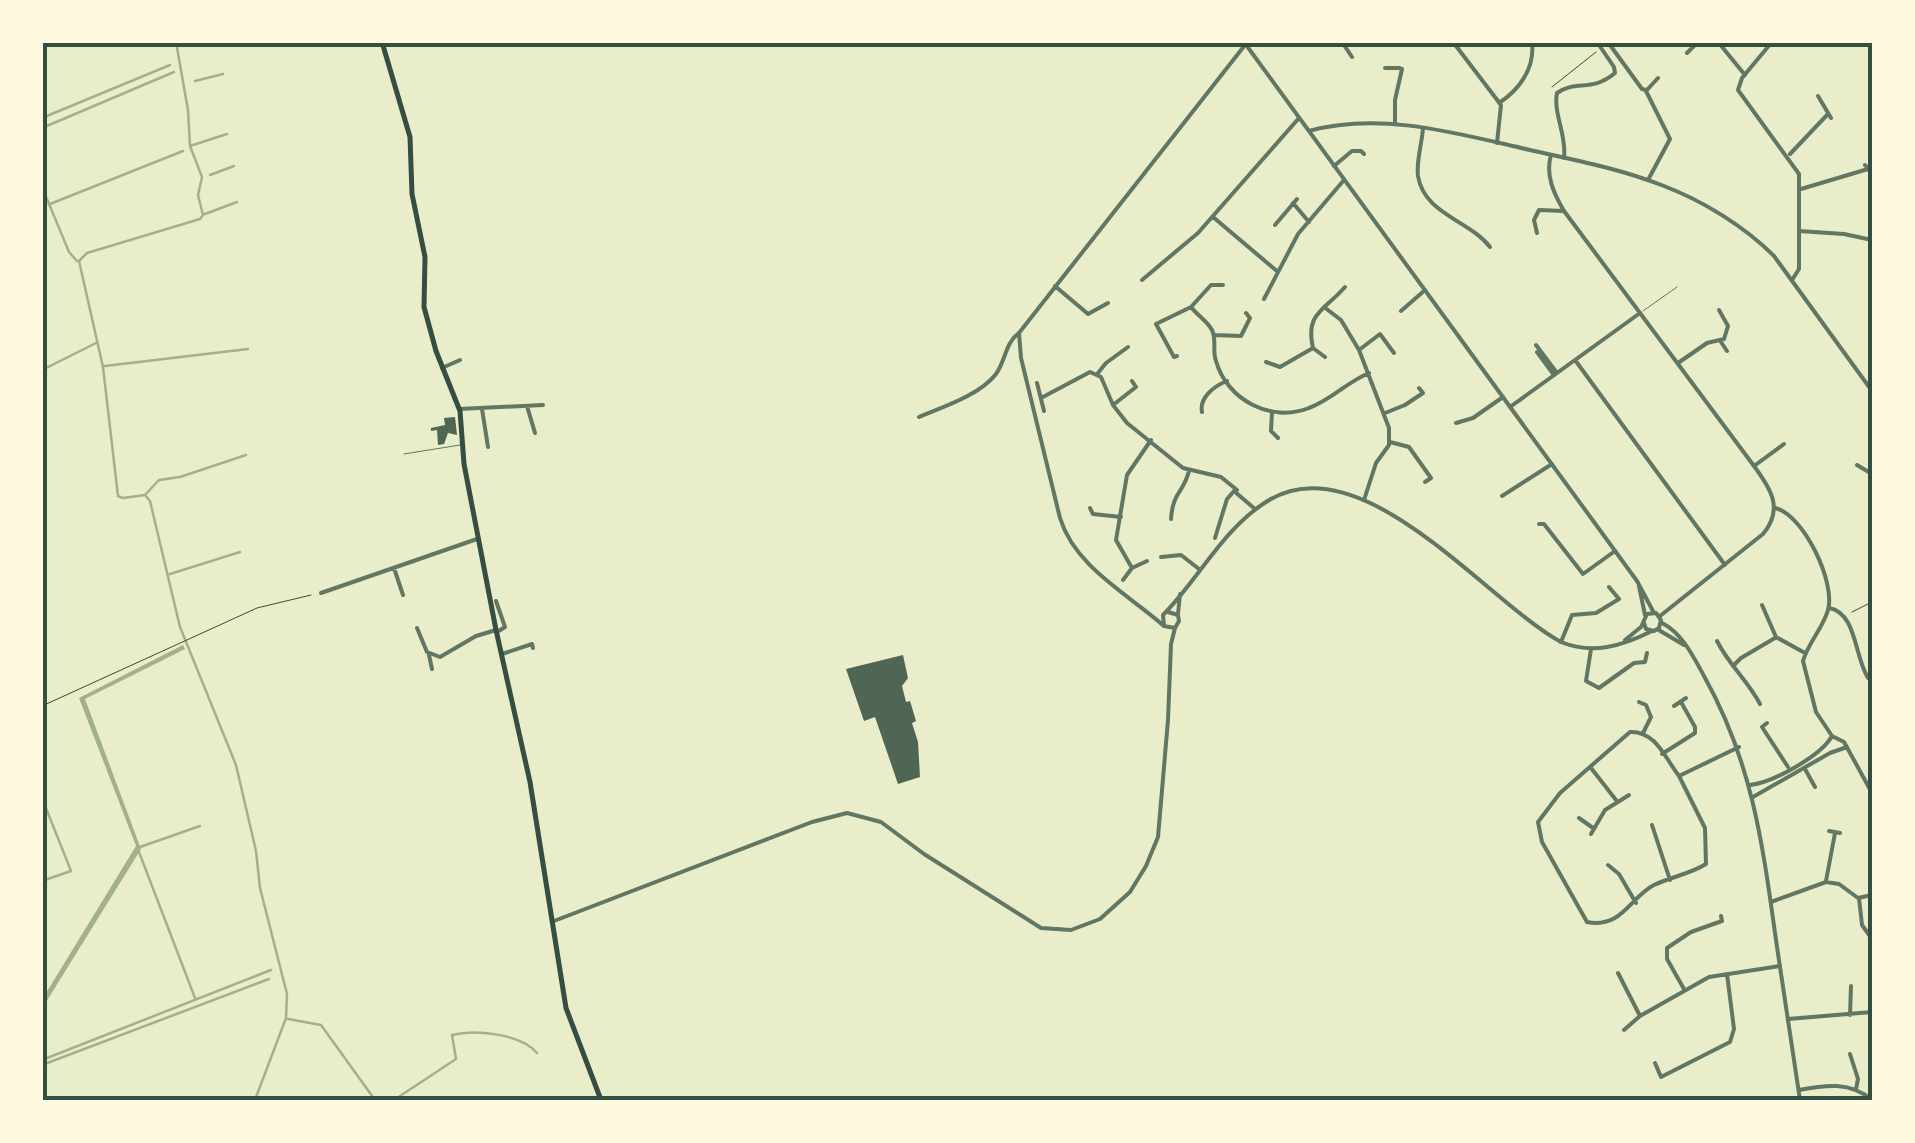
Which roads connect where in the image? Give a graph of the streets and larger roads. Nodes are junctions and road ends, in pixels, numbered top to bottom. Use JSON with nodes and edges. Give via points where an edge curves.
{"nodes":[{"id":1,"x":382,"y":42,"type":"edge"},
{"id":2,"x":1342,"y":42,"type":"edge"},
{"id":3,"x":1452,"y":42,"type":"edge"},
{"id":4,"x":1532,"y":42,"type":"edge"},
{"id":5,"x":1596,"y":42,"type":"edge"},
{"id":6,"x":1698,"y":42,"type":"edge"},
{"id":7,"x":1718,"y":42,"type":"edge"},
{"id":8,"x":1772,"y":42,"type":"edge"},
{"id":9,"x":1244,"y":44,"type":"edge"},
{"id":10,"x":1610,"y":45,"type":"dead end"},
{"id":11,"x":1687,"y":53,"type":"dead end"},
{"id":12,"x":1342,"y":56,"type":"dead end"},
{"id":13,"x":1385,"y":68,"type":"dead end"},
{"id":14,"x":1745,"y":74,"type":"junction"},
{"id":15,"x":1658,"y":78,"type":"dead end"},
{"id":16,"x":1646,"y":90,"type":"junction"},
{"id":17,"x":1818,"y":96,"type":"dead end"},
{"id":18,"x":1499,"y":103,"type":"junction"},
{"id":19,"x":1299,"y":118,"type":"junction"},
{"id":20,"x":1394,"y":125,"type":"junction"},
{"id":21,"x":1423,"y":128,"type":"junction"},
{"id":22,"x":1310,"y":132,"type":"junction"},
{"id":23,"x":1498,"y":143,"type":"junction"},
{"id":24,"x":1363,"y":151,"type":"dead end"},
{"id":25,"x":1551,"y":154,"type":"junction"},
{"id":26,"x":1788,"y":156,"type":"junction"},
{"id":27,"x":1564,"y":158,"type":"junction"},
{"id":28,"x":1334,"y":166,"type":"junction"},
{"id":29,"x":1868,"y":170,"type":"edge"},
{"id":30,"x":1344,"y":180,"type":"junction"},
{"id":31,"x":1648,"y":180,"type":"junction"},
{"id":32,"x":1800,"y":189,"type":"junction"},
{"id":33,"x":1564,"y":211,"type":"junction"},
{"id":34,"x":1212,"y":217,"type":"junction"},
{"id":35,"x":1308,"y":222,"type":"junction"},
{"id":36,"x":1274,"y":225,"type":"dead end"},
{"id":37,"x":1799,"y":231,"type":"junction"},
{"id":38,"x":1537,"y":233,"type":"dead end"},
{"id":39,"x":1872,"y":240,"type":"edge"},
{"id":40,"x":1490,"y":247,"type":"dead end"},
{"id":41,"x":1278,"y":272,"type":"junction"},
{"id":42,"x":1147,"y":279,"type":"dead end"},
{"id":43,"x":1792,"y":280,"type":"junction"},
{"id":44,"x":1223,"y":284,"type":"dead end"},
{"id":45,"x":1055,"y":286,"type":"junction"},
{"id":46,"x":1425,"y":290,"type":"junction"},
{"id":47,"x":1344,"y":291,"type":"dead end"},
{"id":48,"x":1264,"y":299,"type":"dead end"},
{"id":49,"x":1108,"y":303,"type":"dead end"},
{"id":50,"x":1191,"y":306,"type":"junction"},
{"id":51,"x":1324,"y":307,"type":"junction"},
{"id":52,"x":1719,"y":310,"type":"dead end"},
{"id":53,"x":1401,"y":311,"type":"dead end"},
{"id":54,"x":1641,"y":313,"type":"junction"},
{"id":55,"x":1250,"y":316,"type":"dead end"},
{"id":56,"x":1020,"y":333,"type":"junction"},
{"id":57,"x":1214,"y":335,"type":"junction"},
{"id":58,"x":1722,"y":342,"type":"junction"},
{"id":59,"x":1536,"y":345,"type":"dead end"},
{"id":60,"x":1128,"y":347,"type":"dead end"},
{"id":61,"x":1312,"y":348,"type":"junction"},
{"id":62,"x":1359,"y":350,"type":"junction"},
{"id":63,"x":1727,"y":351,"type":"dead end"},
{"id":64,"x":1537,"y":352,"type":"dead end"},
{"id":65,"x":1394,"y":353,"type":"dead end"},
{"id":66,"x":1325,"y":357,"type":"dead end"},
{"id":67,"x":460,"y":360,"type":"dead end"},
{"id":68,"x":1575,"y":360,"type":"junction"},
{"id":69,"x":1266,"y":362,"type":"dead end"},
{"id":70,"x":1678,"y":362,"type":"junction"},
{"id":71,"x":1170,"y":364,"type":"dead end"},
{"id":72,"x":1278,"y":367,"type":"junction"},
{"id":73,"x":442,"y":368,"type":"junction"},
{"id":74,"x":1370,"y":373,"type":"junction"},
{"id":75,"x":1098,"y":374,"type":"junction"},
{"id":76,"x":1556,"y":374,"type":"junction"},
{"id":77,"x":1278,"y":375,"type":"dead end"},
{"id":78,"x":1132,"y":381,"type":"dead end"},
{"id":79,"x":1226,"y":381,"type":"junction"},
{"id":80,"x":1037,"y":383,"type":"dead end"},
{"id":81,"x":1062,"y":387,"type":"junction"},
{"id":82,"x":1872,"y":391,"type":"edge"},
{"id":83,"x":1422,"y":393,"type":"dead end"},
{"id":84,"x":1065,"y":394,"type":"dead end"},
{"id":85,"x":1503,"y":397,"type":"junction"},
{"id":86,"x":1041,"y":398,"type":"junction"},
{"id":87,"x":1114,"y":405,"type":"junction"},
{"id":88,"x":526,"y":406,"type":"junction"},
{"id":89,"x":543,"y":406,"type":"dead end"},
{"id":90,"x":1199,"y":407,"type":"dead end"},
{"id":91,"x":1510,"y":407,"type":"junction"},
{"id":92,"x":459,"y":409,"type":"junction"},
{"id":93,"x":482,"y":409,"type":"junction"},
{"id":94,"x":1044,"y":412,"type":"dead end"},
{"id":95,"x":1272,"y":412,"type":"junction"},
{"id":96,"x":1385,"y":413,"type":"junction"},
{"id":97,"x":919,"y":417,"type":"dead end"},
{"id":98,"x":1460,"y":424,"type":"dead end"},
{"id":99,"x":534,"y":433,"type":"dead end"},
{"id":100,"x":1278,"y":438,"type":"dead end"},
{"id":101,"x":1151,"y":440,"type":"junction"},
{"id":102,"x":1390,"y":442,"type":"junction"},
{"id":103,"x":1784,"y":444,"type":"dead end"},
{"id":104,"x":488,"y":447,"type":"dead end"},
{"id":105,"x":1552,"y":464,"type":"junction"},
{"id":106,"x":1754,"y":466,"type":"junction"},
{"id":107,"x":1861,"y":466,"type":"dead end"},
{"id":108,"x":1189,"y":471,"type":"junction"},
{"id":109,"x":1872,"y":474,"type":"edge"},
{"id":110,"x":1424,"y":482,"type":"dead end"},
{"id":111,"x":1236,"y":490,"type":"junction"},
{"id":112,"x":1502,"y":496,"type":"dead end"},
{"id":113,"x":1364,"y":500,"type":"junction"},
{"id":114,"x":1774,"y":508,"type":"junction"},
{"id":115,"x":1256,"y":509,"type":"junction"},
{"id":116,"x":1091,"y":514,"type":"dead end"},
{"id":117,"x":1122,"y":517,"type":"junction"},
{"id":118,"x":1171,"y":519,"type":"dead end"},
{"id":119,"x":1221,"y":521,"type":"junction"},
{"id":120,"x":1228,"y":524,"type":"dead end"},
{"id":121,"x":1539,"y":524,"type":"dead end"},
{"id":122,"x":480,"y":538,"type":"junction"},
{"id":123,"x":1214,"y":538,"type":"dead end"},
{"id":124,"x":1616,"y":551,"type":"junction"},
{"id":125,"x":1165,"y":553,"type":"dead end"},
{"id":126,"x":1147,"y":561,"type":"dead end"},
{"id":127,"x":1725,"y":565,"type":"junction"},
{"id":128,"x":394,"y":568,"type":"junction"},
{"id":129,"x":1132,"y":568,"type":"junction"},
{"id":130,"x":1200,"y":569,"type":"junction"},
{"id":131,"x":1124,"y":580,"type":"dead end"},
{"id":132,"x":1637,"y":581,"type":"junction"},
{"id":133,"x":1610,"y":588,"type":"dead end"},
{"id":134,"x":320,"y":593,"type":"road end"},
{"id":135,"x":1180,"y":594,"type":"junction"},
{"id":136,"x":403,"y":596,"type":"dead end"},
{"id":137,"x":499,"y":605,"type":"dead end"},
{"id":138,"x":1762,"y":605,"type":"dead end"},
{"id":139,"x":1828,"y":608,"type":"junction"},
{"id":140,"x":1145,"y":609,"type":"junction"},
{"id":141,"x":1166,"y":613,"type":"junction"},
{"id":142,"x":1178,"y":616,"type":"junction"},
{"id":143,"x":1658,"y":617,"type":"junction"},
{"id":144,"x":1644,"y":620,"type":"junction"},
{"id":145,"x":1166,"y":627,"type":"junction"},
{"id":146,"x":417,"y":628,"type":"dead end"},
{"id":147,"x":1175,"y":628,"type":"junction"},
{"id":148,"x":1654,"y":630,"type":"junction"},
{"id":149,"x":496,"y":631,"type":"junction"},
{"id":150,"x":1776,"y":637,"type":"junction"},
{"id":151,"x":1561,"y":642,"type":"junction"},
{"id":152,"x":1717,"y":642,"type":"dead end"},
{"id":153,"x":1621,"y":643,"type":"junction"},
{"id":154,"x":1171,"y":644,"type":"junction"},
{"id":155,"x":534,"y":648,"type":"dead end"},
{"id":156,"x":1687,"y":648,"type":"junction"},
{"id":157,"x":1590,"y":649,"type":"junction"},
{"id":158,"x":1646,"y":653,"type":"dead end"},
{"id":159,"x":1805,"y":653,"type":"junction"},
{"id":160,"x":502,"y":654,"type":"junction"},
{"id":161,"x":429,"y":655,"type":"junction"},
{"id":162,"x":442,"y":656,"type":"junction"},
{"id":163,"x":1733,"y":666,"type":"junction"},
{"id":164,"x":1867,"y":673,"type":"dead end"},
{"id":165,"x":1586,"y":681,"type":"junction"},
{"id":166,"x":1577,"y":682,"type":"dead end"},
{"id":167,"x":1760,"y":699,"type":"dead end"},
{"id":168,"x":1640,"y":702,"type":"dead end"},
{"id":169,"x":1674,"y":706,"type":"dead end"},
{"id":170,"x":1768,"y":723,"type":"dead end"},
{"id":171,"x":1643,"y":733,"type":"junction"},
{"id":172,"x":1832,"y":736,"type":"junction"},
{"id":173,"x":1738,"y":747,"type":"junction"},
{"id":174,"x":1848,"y":747,"type":"junction"},
{"id":175,"x":1662,"y":754,"type":"junction"},
{"id":176,"x":1591,"y":768,"type":"junction"},
{"id":177,"x":1805,"y":768,"type":"junction"},
{"id":178,"x":1789,"y":769,"type":"junction"},
{"id":179,"x":1678,"y":776,"type":"junction"},
{"id":180,"x":1750,"y":786,"type":"junction"},
{"id":181,"x":1815,"y":787,"type":"dead end"},
{"id":182,"x":1872,"y":793,"type":"edge"},
{"id":183,"x":1629,"y":794,"type":"dead end"},
{"id":184,"x":1753,"y":797,"type":"junction"},
{"id":185,"x":1616,"y":800,"type":"junction"},
{"id":186,"x":1579,"y":818,"type":"dead end"},
{"id":187,"x":1651,"y":830,"type":"dead end"},
{"id":188,"x":1835,"y":832,"type":"dead end"},
{"id":189,"x":1717,"y":857,"type":"dead end"},
{"id":190,"x":1708,"y":858,"type":"junction"},
{"id":191,"x":1608,"y":865,"type":"dead end"},
{"id":192,"x":1670,"y":880,"type":"junction"},
{"id":193,"x":1826,"y":882,"type":"junction"},
{"id":194,"x":1872,"y":895,"type":"edge"},
{"id":195,"x":1859,"y":898,"type":"junction"},
{"id":196,"x":1771,"y":902,"type":"junction"},
{"id":197,"x":1636,"y":903,"type":"junction"},
{"id":198,"x":552,"y":921,"type":"junction"},
{"id":199,"x":1722,"y":922,"type":"dead end"},
{"id":200,"x":1872,"y":939,"type":"edge"},
{"id":201,"x":1780,"y":966,"type":"junction"},
{"id":202,"x":1727,"y":974,"type":"junction"},
{"id":203,"x":1615,"y":982,"type":"dead end"},
{"id":204,"x":1851,"y":986,"type":"dead end"},
{"id":205,"x":1684,"y":989,"type":"junction"},
{"id":206,"x":1872,"y":1012,"type":"edge"},
{"id":207,"x":1850,"y":1015,"type":"junction"},
{"id":208,"x":1640,"y":1016,"type":"junction"},
{"id":209,"x":1788,"y":1019,"type":"junction"},
{"id":210,"x":1624,"y":1030,"type":"dead end"},
{"id":211,"x":1850,"y":1054,"type":"dead end"},
{"id":212,"x":1655,"y":1063,"type":"dead end"},
{"id":213,"x":1872,"y":1088,"type":"edge"},
{"id":214,"x":1856,"y":1089,"type":"junction"},
{"id":215,"x":1799,"y":1090,"type":"junction"},
{"id":216,"x":1870,"y":1098,"type":"edge"},
{"id":217,"x":600,"y":1100,"type":"edge"},
{"id":218,"x":1800,"y":1100,"type":"edge"}],
"edges":[{"from":1,"to":73,"type":"main road","via":[[410,137],[425,263],[423,303]]},
{"from":2,"to":12,"type":"street","via":[[1350,54]]},
{"from":3,"to":18,"type":"street"},
{"from":4,"to":18,"type":"street","via":[[1528,71]]},
{"from":5,"to":27,"type":"street","via":[[1614,75],[1556,95]]},
{"from":6,"to":11,"type":"street"},
{"from":7,"to":14,"type":"street"},
{"from":8,"to":14,"type":"street"},
{"from":9,"to":19,"type":"street"},
{"from":9,"to":45,"type":"street"},
{"from":10,"to":16,"type":"street"},
{"from":13,"to":20,"type":"street","via":[[1403,69]]},
{"from":14,"to":26,"type":"street","via":[[1740,95]]},
{"from":15,"to":16,"type":"street"},
{"from":16,"to":31,"type":"street","via":[[1670,138]]},
{"from":17,"to":26,"type":"street","via":[[1830,116]]},
{"from":18,"to":23,"type":"street"},
{"from":19,"to":22,"type":"street"},
{"from":19,"to":34,"type":"street"},
{"from":20,"to":21,"type":"street"},
{"from":20,"to":22,"type":"street","via":[[1354,123]]},
{"from":21,"to":23,"type":"street"},
{"from":21,"to":40,"type":"street","via":[[1418,172],[1425,194]]},
{"from":22,"to":28,"type":"street"},
{"from":23,"to":25,"type":"street"},
{"from":24,"to":28,"type":"street","via":[[1350,152]]},
{"from":25,"to":27,"type":"street"},
{"from":25,"to":33,"type":"street","via":[[1550,177]]},
{"from":26,"to":32,"type":"street"},
{"from":27,"to":31,"type":"street"},
{"from":28,"to":30,"type":"street"},
{"from":29,"to":32,"type":"street"},
{"from":30,"to":35,"type":"street"},
{"from":30,"to":46,"type":"street"},
{"from":31,"to":43,"type":"street","via":[[1706,206],[1754,238]]},
{"from":32,"to":37,"type":"street"},
{"from":33,"to":38,"type":"street","via":[[1539,210],[1532,226]]},
{"from":33,"to":54,"type":"street"},
{"from":34,"to":41,"type":"street"},
{"from":34,"to":42,"type":"street"},
{"from":35,"to":36,"type":"street","via":[[1295,201]]},
{"from":35,"to":41,"type":"street"},
{"from":37,"to":39,"type":"street"},
{"from":37,"to":43,"type":"street","via":[[1799,271]]},
{"from":41,"to":48,"type":"street"},
{"from":43,"to":82,"type":"street"},
{"from":44,"to":50,"type":"street","via":[[1209,283]]},
{"from":45,"to":49,"type":"street","via":[[1089,317]]},
{"from":45,"to":56,"type":"street"},
{"from":46,"to":53,"type":"street"},
{"from":46,"to":85,"type":"street"},
{"from":47,"to":51,"type":"street"},
{"from":50,"to":57,"type":"street"},
{"from":50,"to":71,"type":"street","via":[[1157,324],[1175,357]]},
{"from":51,"to":61,"type":"street","via":[[1309,325]]},
{"from":51,"to":62,"type":"street"},
{"from":52,"to":58,"type":"street","via":[[1728,329]]},
{"from":54,"to":68,"type":"street"},
{"from":54,"to":70,"type":"street"},
{"from":55,"to":57,"type":"street","via":[[1240,336]]},
{"from":56,"to":97,"type":"street","via":[[990,380]]},
{"from":56,"to":140,"type":"street","via":[[1020,358],[1064,532],[1083,558]]},
{"from":57,"to":79,"type":"street","via":[[1215,360]]},
{"from":58,"to":63,"type":"street"},
{"from":58,"to":70,"type":"street","via":[[1708,342]]},
{"from":59,"to":76,"type":"street"},
{"from":60,"to":75,"type":"street"},
{"from":61,"to":66,"type":"street"},
{"from":61,"to":72,"type":"street"},
{"from":62,"to":65,"type":"street","via":[[1379,332]]},
{"from":62,"to":74,"type":"street"},
{"from":64,"to":76,"type":"street"},
{"from":67,"to":73,"type":"street"},
{"from":68,"to":76,"type":"street"},
{"from":68,"to":127,"type":"street"},
{"from":69,"to":72,"type":"street"},
{"from":70,"to":106,"type":"street"},
{"from":72,"to":77,"type":"street"},
{"from":73,"to":92,"type":"main road"},
{"from":74,"to":95,"type":"street","via":[[1313,407]]},
{"from":74,"to":96,"type":"street"},
{"from":75,"to":81,"type":"street"},
{"from":75,"to":87,"type":"street"},
{"from":76,"to":91,"type":"street"},
{"from":78,"to":87,"type":"street","via":[[1139,387]]},
{"from":79,"to":90,"type":"street"},
{"from":79,"to":95,"type":"street","via":[[1242,399]]},
{"from":80,"to":86,"type":"street"},
{"from":81,"to":84,"type":"street"},
{"from":81,"to":86,"type":"street"},
{"from":83,"to":96,"type":"street"},
{"from":85,"to":91,"type":"street"},
{"from":85,"to":98,"type":"street"},
{"from":86,"to":94,"type":"street"},
{"from":87,"to":101,"type":"street"},
{"from":88,"to":89,"type":"street"},
{"from":88,"to":93,"type":"street"},
{"from":88,"to":99,"type":"street"},
{"from":91,"to":105,"type":"street"},
{"from":92,"to":93,"type":"street"},
{"from":92,"to":122,"type":"main road"},
{"from":93,"to":104,"type":"street"},
{"from":95,"to":100,"type":"street","via":[[1268,430]]},
{"from":96,"to":102,"type":"street"},
{"from":101,"to":108,"type":"street"},
{"from":101,"to":117,"type":"street","via":[[1124,474]]},
{"from":102,"to":110,"type":"street","via":[[1410,447],[1431,478]]},
{"from":102,"to":113,"type":"street"},
{"from":103,"to":106,"type":"street"},
{"from":105,"to":112,"type":"street"},
{"from":105,"to":124,"type":"street"},
{"from":106,"to":114,"type":"street"},
{"from":107,"to":109,"type":"street"},
{"from":108,"to":111,"type":"street","via":[[1220,477]]},
{"from":108,"to":118,"type":"street","via":[[1173,499]]},
{"from":111,"to":115,"type":"street"},
{"from":111,"to":119,"type":"street"},
{"from":113,"to":115,"type":"street","via":[[1301,490]]},
{"from":113,"to":151,"type":"street","via":[[1404,520]]},
{"from":114,"to":127,"type":"street","via":[[1763,534]]},
{"from":114,"to":139,"type":"street","via":[[1788,514],[1820,558]]},
{"from":115,"to":130,"type":"street"},
{"from":116,"to":117,"type":"street"},
{"from":117,"to":129,"type":"street","via":[[1116,550]]},
{"from":119,"to":120,"type":"street"},
{"from":119,"to":123,"type":"street"},
{"from":121,"to":124,"type":"street","via":[[1583,574]]},
{"from":122,"to":128,"type":"street"},
{"from":122,"to":149,"type":"main road"},
{"from":124,"to":132,"type":"street"},
{"from":125,"to":130,"type":"street","via":[[1182,555]]},
{"from":126,"to":129,"type":"street"},
{"from":127,"to":143,"type":"street"},
{"from":128,"to":134,"type":"street"},
{"from":128,"to":136,"type":"street"},
{"from":129,"to":131,"type":"street"},
{"from":130,"to":135,"type":"street"},
{"from":132,"to":143,"type":"street"},
{"from":132,"to":144,"type":"street"},
{"from":133,"to":151,"type":"street","via":[[1621,601],[1596,613],[1570,612]]},
{"from":135,"to":141,"type":"street"},
{"from":135,"to":142,"type":"street"},
{"from":137,"to":149,"type":"street","via":[[505,628]]},
{"from":138,"to":150,"type":"street"},
{"from":139,"to":159,"type":"street"},
{"from":139,"to":164,"type":"street","via":[[1845,616]]},
{"from":140,"to":141,"type":"street"},
{"from":140,"to":145,"type":"street"},
{"from":141,"to":142,"type":"street"},
{"from":141,"to":145,"type":"street"},
{"from":142,"to":147,"type":"street"},
{"from":143,"to":144,"type":"street"},
{"from":143,"to":148,"type":"street"},
{"from":143,"to":156,"type":"street"},
{"from":144,"to":148,"type":"street"},
{"from":144,"to":153,"type":"street"},
{"from":145,"to":147,"type":"street"},
{"from":145,"to":154,"type":"street"},
{"from":146,"to":161,"type":"street"},
{"from":147,"to":154,"type":"street"},
{"from":148,"to":153,"type":"street"},
{"from":148,"to":156,"type":"street"},
{"from":149,"to":160,"type":"main road"},
{"from":149,"to":162,"type":"street"},
{"from":150,"to":159,"type":"street"},
{"from":150,"to":163,"type":"street"},
{"from":151,"to":157,"type":"street"},
{"from":152,"to":163,"type":"street"},
{"from":153,"to":157,"type":"street"},
{"from":154,"to":198,"type":"street","via":[[1156,846],[1126,897],[1092,923],[1064,931],[1034,925],[882,822],[847,813]]},
{"from":155,"to":160,"type":"street"},
{"from":156,"to":173,"type":"street"},
{"from":157,"to":165,"type":"street"},
{"from":158,"to":165,"type":"street","via":[[1645,662],[1634,662],[1602,687]]},
{"from":159,"to":172,"type":"street","via":[[1814,706]]},
{"from":160,"to":198,"type":"main road"},
{"from":161,"to":162,"type":"street"},
{"from":161,"to":162,"type":"street","via":[[432,666]]},
{"from":163,"to":167,"type":"street"},
{"from":165,"to":166,"type":"street"},
{"from":168,"to":171,"type":"street","via":[[1653,717]]},
{"from":169,"to":175,"type":"street","via":[[1684,700],[1696,731]]},
{"from":170,"to":178,"type":"street","via":[[1762,726]]},
{"from":171,"to":175,"type":"street"},
{"from":171,"to":176,"type":"street","via":[[1619,739]]},
{"from":172,"to":174,"type":"street"},
{"from":172,"to":178,"type":"street"},
{"from":173,"to":179,"type":"street"},
{"from":173,"to":180,"type":"street"},
{"from":174,"to":177,"type":"street"},
{"from":174,"to":182,"type":"street"},
{"from":175,"to":179,"type":"street"},
{"from":176,"to":185,"type":"street"},
{"from":176,"to":197,"type":"street","via":[[1545,810],[1538,825],[1542,842],[1587,922],[1606,921]]},
{"from":177,"to":181,"type":"street"},
{"from":177,"to":184,"type":"street"},
{"from":178,"to":180,"type":"street"},
{"from":179,"to":190,"type":"street","via":[[1705,828]]},
{"from":180,"to":184,"type":"street"},
{"from":183,"to":185,"type":"street"},
{"from":184,"to":196,"type":"street"},
{"from":185,"to":186,"type":"street","via":[[1592,831]]},
{"from":187,"to":192,"type":"street"},
{"from":188,"to":193,"type":"street"},
{"from":189,"to":190,"type":"street"},
{"from":190,"to":192,"type":"street"},
{"from":191,"to":197,"type":"street","via":[[1616,867]]},
{"from":192,"to":197,"type":"street","via":[[1650,887]]},
{"from":193,"to":195,"type":"street"},
{"from":193,"to":196,"type":"street"},
{"from":194,"to":195,"type":"street"},
{"from":195,"to":200,"type":"street"},
{"from":196,"to":201,"type":"street"},
{"from":198,"to":217,"type":"main road","via":[[566,1008]]},
{"from":199,"to":205,"type":"street","via":[[1667,947],[1666,959]]},
{"from":201,"to":202,"type":"street"},
{"from":201,"to":209,"type":"street"},
{"from":202,"to":205,"type":"street"},
{"from":202,"to":212,"type":"street","via":[[1732,1040],[1662,1080]]},
{"from":203,"to":208,"type":"street","via":[[1620,976]]},
{"from":204,"to":207,"type":"street"},
{"from":205,"to":208,"type":"street"},
{"from":206,"to":207,"type":"street"},
{"from":207,"to":209,"type":"street"},
{"from":208,"to":210,"type":"street"},
{"from":209,"to":215,"type":"street"},
{"from":211,"to":214,"type":"street"},
{"from":213,"to":216,"type":"street"},
{"from":214,"to":215,"type":"street"},
{"from":214,"to":216,"type":"street"},
{"from":215,"to":218,"type":"street"}]}
